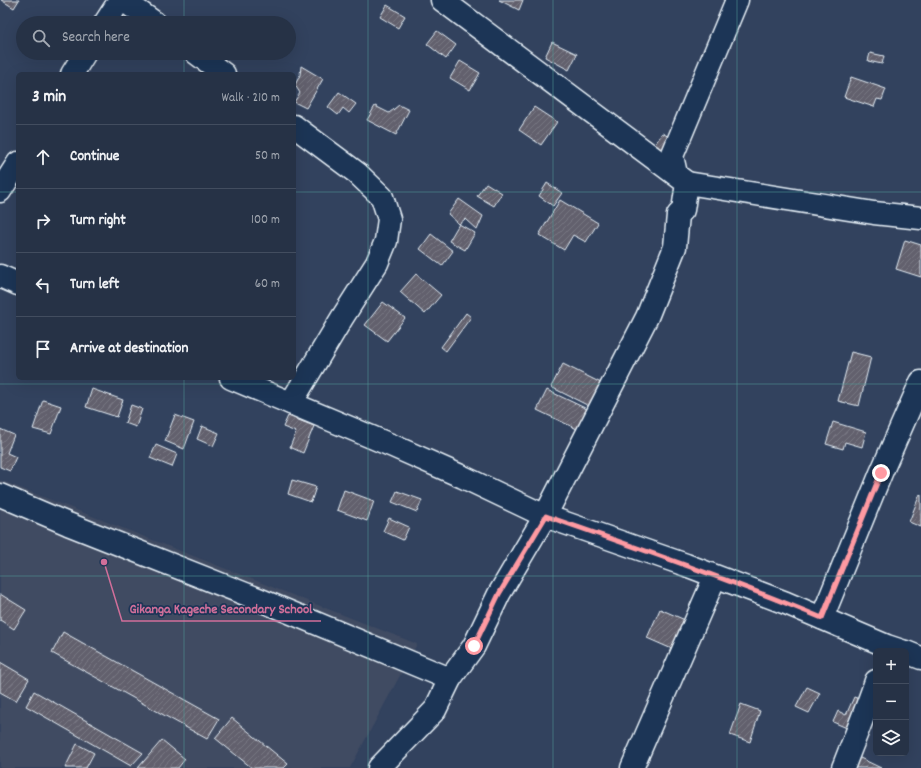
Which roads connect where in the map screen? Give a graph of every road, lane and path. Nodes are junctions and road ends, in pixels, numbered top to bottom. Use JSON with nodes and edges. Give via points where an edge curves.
{"nodes":[{"id":1,"x":120,"y":0,"type":"edge"},
{"id":2,"x":123,"y":0,"type":"edge"},
{"id":3,"x":442,"y":0,"type":"edge"},
{"id":4,"x":737,"y":0,"type":"edge"},
{"id":5,"x":110,"y":16,"type":"edge"},
{"id":6,"x":145,"y":16,"type":"edge"},
{"id":7,"x":81,"y":60,"type":"edge"},
{"id":8,"x":205,"y":60,"type":"edge"},
{"id":9,"x":73,"y":72,"type":"edge"},
{"id":10,"x":221,"y":72,"type":"edge"},
{"id":11,"x":296,"y":128,"type":"edge"},
{"id":12,"x":16,"y":167,"type":"edge"},
{"id":13,"x":682,"y":178,"type":"junction"},
{"id":14,"x":0,"y":191,"type":"edge"},
{"id":15,"x":921,"y":218,"type":"edge"},
{"id":16,"x":0,"y":276,"type":"edge"},
{"id":17,"x":16,"y":283,"type":"edge"},
{"id":18,"x":237,"y":380,"type":"edge"},
{"id":19,"x":921,"y":382,"type":"edge"},
{"id":20,"x":291,"y":403,"type":"junction"},
{"id":21,"x":0,"y":495,"type":"edge"},
{"id":22,"x":546,"y":516,"type":"junction"},
{"id":23,"x":715,"y":576,"type":"junction"},
{"id":24,"x":822,"y":618,"type":"junction"},
{"id":25,"x":890,"y":648,"type":"edge"},
{"id":26,"x":909,"y":654,"type":"edge"},
{"id":27,"x":921,"y":658,"type":"edge"},
{"id":28,"x":450,"y":679,"type":"junction"},
{"id":29,"x":875,"y":684,"type":"edge"},
{"id":30,"x":379,"y":768,"type":"edge"},
{"id":31,"x":632,"y":768,"type":"edge"},
{"id":32,"x":842,"y":768,"type":"edge"}],
"edges":[{"from":1,"to":5,"type":"street"},
{"from":2,"to":6,"type":"street"},
{"from":3,"to":13,"type":"street"},
{"from":4,"to":13,"type":"street","via":[[672,156]]},
{"from":7,"to":9,"type":"street"},
{"from":8,"to":10,"type":"street"},
{"from":11,"to":20,"type":"street","via":[[356,173],[382,197],[389,219],[386,241],[377,263]]},
{"from":12,"to":14,"type":"street"},
{"from":13,"to":15,"type":"street","via":[[866,212]]},
{"from":13,"to":22,"type":"street","via":[[684,210],[678,215],[675,247],[647,317]]},
{"from":16,"to":17,"type":"street"},
{"from":18,"to":20,"type":"street"},
{"from":19,"to":24,"type":"street"},
{"from":20,"to":22,"type":"street","via":[[400,449]]},
{"from":21,"to":28,"type":"street","via":[[258,598]]},
{"from":22,"to":23,"type":"street"},
{"from":22,"to":28,"type":"street","via":[[499,594],[474,646]]},
{"from":23,"to":24,"type":"street"},
{"from":23,"to":31,"type":"street"},
{"from":24,"to":25,"type":"street"},
{"from":26,"to":27,"type":"street"},
{"from":28,"to":30,"type":"street","via":[[435,710]]},
{"from":29,"to":32,"type":"street"}]}
